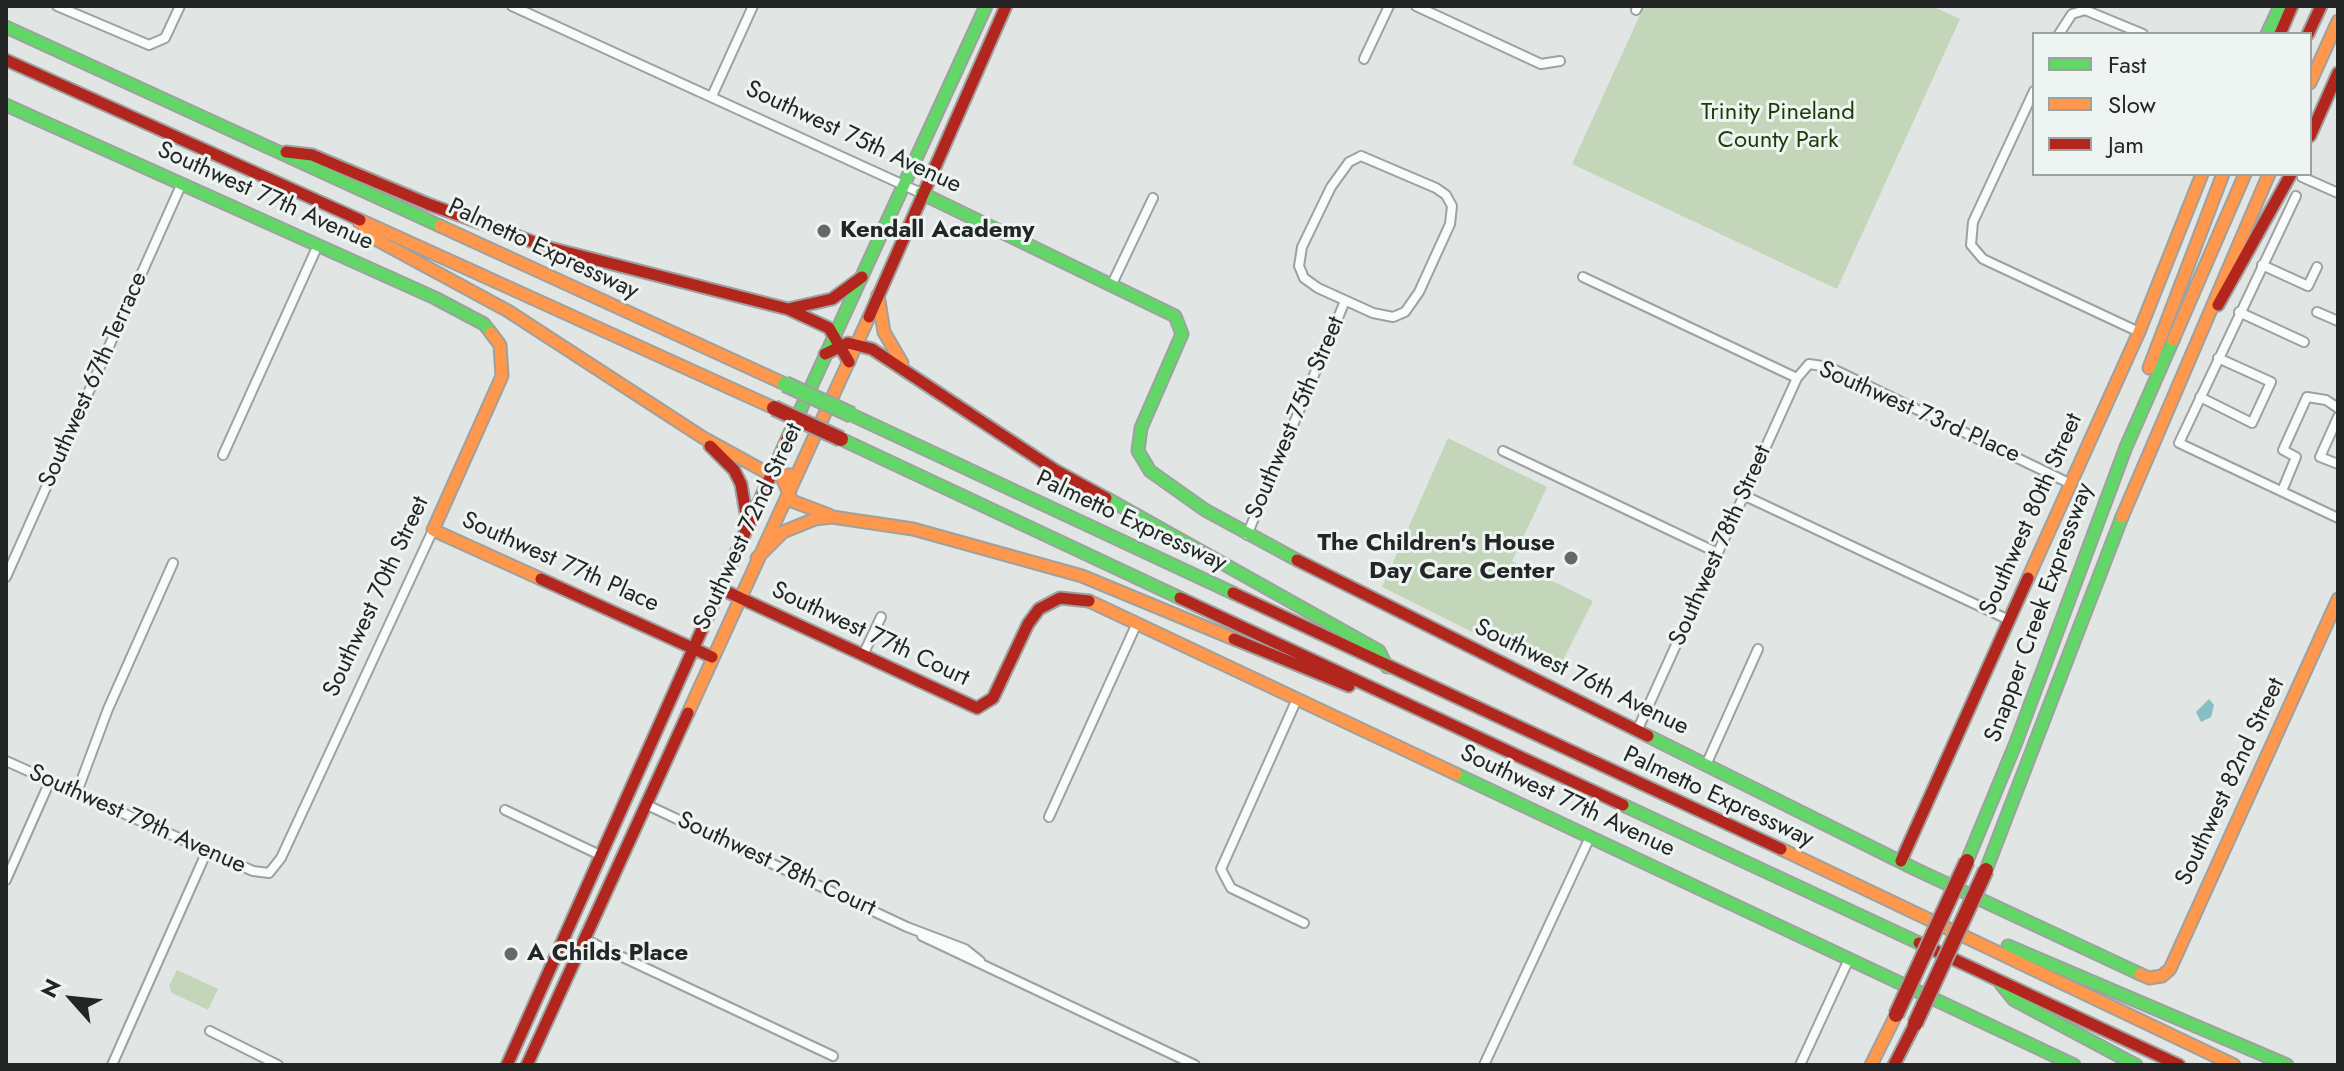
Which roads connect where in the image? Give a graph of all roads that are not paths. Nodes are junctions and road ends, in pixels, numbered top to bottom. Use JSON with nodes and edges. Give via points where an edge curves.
{"nodes":[{"id":1,"x":57,"y":6,"type":"edge"},
{"id":2,"x":180,"y":6,"type":"edge"},
{"id":3,"x":512,"y":6,"type":"edge"},
{"id":4,"x":753,"y":6,"type":"edge"},
{"id":5,"x":986,"y":6,"type":"edge"},
{"id":6,"x":1006,"y":6,"type":"edge"},
{"id":7,"x":1389,"y":6,"type":"edge"},
{"id":8,"x":1416,"y":6,"type":"edge"},
{"id":9,"x":2280,"y":6,"type":"edge"},
{"id":10,"x":2292,"y":6,"type":"edge"},
{"id":11,"x":2321,"y":6,"type":"edge"},
{"id":12,"x":2338,"y":21,"type":"edge"},
{"id":13,"x":6,"y":27,"type":"edge"},
{"id":14,"x":974,"y":32,"type":"junction"},
{"id":15,"x":2060,"y":32,"type":"edge"},
{"id":16,"x":2139,"y":32,"type":"edge"},
{"id":17,"x":2268,"y":32,"type":"edge"},
{"id":18,"x":2281,"y":32,"type":"edge"},
{"id":19,"x":2309,"y":32,"type":"edge"},
{"id":20,"x":991,"y":39,"type":"junction"},
{"id":21,"x":1364,"y":59,"type":"dead end"},
{"id":22,"x":6,"y":60,"type":"edge"},
{"id":23,"x":1560,"y":61,"type":"dead end"},
{"id":24,"x":2338,"y":73,"type":"edge"},
{"id":25,"x":2312,"y":79,"type":"edge"},
{"id":26,"x":2032,"y":95,"type":"edge"},
{"id":27,"x":712,"y":96,"type":"junction"},
{"id":28,"x":8,"y":104,"type":"edge"},
{"id":29,"x":2312,"y":132,"type":"edge"},
{"id":30,"x":273,"y":151,"type":"junction"},
{"id":31,"x":2222,"y":176,"type":"edge"},
{"id":32,"x":2244,"y":176,"type":"edge"},
{"id":33,"x":2268,"y":176,"type":"edge"},
{"id":34,"x":2297,"y":176,"type":"edge"},
{"id":35,"x":2203,"y":178,"type":"edge"},
{"id":36,"x":182,"y":183,"type":"junction"},
{"id":37,"x":905,"y":185,"type":"junction"},
{"id":38,"x":921,"y":193,"type":"junction"},
{"id":39,"x":2338,"y":193,"type":"edge"},
{"id":40,"x":2296,"y":196,"type":"dead end"},
{"id":41,"x":1153,"y":198,"type":"dead end"},
{"id":42,"x":351,"y":215,"type":"junction"},
{"id":43,"x":318,"y":245,"type":"junction"},
{"id":44,"x":2262,"y":265,"type":"junction"},
{"id":45,"x":2317,"y":267,"type":"dead end"},
{"id":46,"x":862,"y":277,"type":"junction"},
{"id":47,"x":1583,"y":277,"type":"dead end"},
{"id":48,"x":1112,"y":284,"type":"junction"},
{"id":49,"x":878,"y":295,"type":"junction"},
{"id":50,"x":1345,"y":301,"type":"junction"},
{"id":51,"x":788,"y":309,"type":"junction"},
{"id":52,"x":2239,"y":312,"type":"junction"},
{"id":53,"x":2317,"y":312,"type":"dead end"},
{"id":54,"x":1173,"y":314,"type":"joint"},
{"id":55,"x":2338,"y":320,"type":"edge"},
{"id":56,"x":2139,"y":332,"type":"junction"},
{"id":57,"x":494,"y":335,"type":"joint"},
{"id":58,"x":837,"y":340,"type":"junction"},
{"id":59,"x":2304,"y":342,"type":"dead end"},
{"id":60,"x":857,"y":343,"type":"junction"},
{"id":61,"x":2218,"y":358,"type":"junction"},
{"id":62,"x":849,"y":362,"type":"junction"},
{"id":63,"x":1809,"y":364,"type":"joint"},
{"id":64,"x":907,"y":370,"type":"junction"},
{"id":65,"x":2179,"y":375,"type":"junction"},
{"id":66,"x":1797,"y":378,"type":"junction"},
{"id":67,"x":2200,"y":397,"type":"junction"},
{"id":68,"x":2338,"y":408,"type":"edge"},
{"id":69,"x":2338,"y":417,"type":"edge"},
{"id":70,"x":2133,"y":430,"type":"junction"},
{"id":71,"x":702,"y":437,"type":"junction"},
{"id":72,"x":1503,"y":451,"type":"dead end"},
{"id":73,"x":223,"y":455,"type":"dead end"},
{"id":74,"x":2338,"y":464,"type":"edge"},
{"id":75,"x":775,"y":472,"type":"junction"},
{"id":76,"x":797,"y":475,"type":"junction"},
{"id":77,"x":2071,"y":484,"type":"junction"},
{"id":78,"x":2282,"y":491,"type":"junction"},
{"id":79,"x":787,"y":495,"type":"junction"},
{"id":80,"x":1743,"y":495,"type":"junction"},
{"id":81,"x":832,"y":517,"type":"junction"},
{"id":82,"x":2338,"y":518,"type":"edge"},
{"id":83,"x":748,"y":526,"type":"junction"},
{"id":84,"x":433,"y":530,"type":"junction"},
{"id":85,"x":1247,"y":535,"type":"junction"},
{"id":86,"x":1718,"y":553,"type":"junction"},
{"id":87,"x":757,"y":558,"type":"junction"},
{"id":88,"x":173,"y":563,"type":"dead end"},
{"id":89,"x":6,"y":577,"type":"edge"},
{"id":90,"x":721,"y":589,"type":"junction"},
{"id":91,"x":740,"y":598,"type":"junction"},
{"id":92,"x":2338,"y":599,"type":"edge"},
{"id":93,"x":881,"y":617,"type":"dead end"},
{"id":94,"x":2009,"y":620,"type":"junction"},
{"id":95,"x":1137,"y":623,"type":"junction"},
{"id":96,"x":696,"y":649,"type":"junction"},
{"id":97,"x":1758,"y":649,"type":"dead end"},
{"id":98,"x":863,"y":655,"type":"junction"},
{"id":99,"x":712,"y":657,"type":"junction"},
{"id":100,"x":1387,"y":667,"type":"junction"},
{"id":101,"x":1379,"y":694,"type":"junction"},
{"id":102,"x":1297,"y":699,"type":"junction"},
{"id":103,"x":983,"y":707,"type":"joint"},
{"id":104,"x":1637,"y":731,"type":"junction"},
{"id":105,"x":6,"y":761,"type":"edge"},
{"id":106,"x":1706,"y":765,"type":"junction"},
{"id":107,"x":50,"y":781,"type":"junction"},
{"id":108,"x":77,"y":792,"type":"junction"},
{"id":109,"x":629,"y":796,"type":"junction"},
{"id":110,"x":645,"y":804,"type":"junction"},
{"id":111,"x":505,"y":810,"type":"dead end"},
{"id":112,"x":1049,"y":817,"type":"dead end"},
{"id":113,"x":1590,"y":837,"type":"junction"},
{"id":114,"x":207,"y":851,"type":"junction"},
{"id":115,"x":602,"y":856,"type":"junction"},
{"id":116,"x":1901,"y":861,"type":"junction"},
{"id":117,"x":269,"y":873,"type":"joint"},
{"id":118,"x":6,"y":880,"type":"edge"},
{"id":119,"x":1304,"y":923,"type":"dead end"},
{"id":120,"x":1954,"y":930,"type":"junction"},
{"id":121,"x":584,"y":939,"type":"junction"},
{"id":122,"x":1849,"y":959,"type":"junction"},
{"id":123,"x":2158,"y":978,"type":"joint"},
{"id":124,"x":1998,"y":981,"type":"junction"},
{"id":125,"x":210,"y":1031,"type":"dead end"},
{"id":126,"x":833,"y":1056,"type":"dead end"},
{"id":127,"x":112,"y":1065,"type":"edge"},
{"id":128,"x":278,"y":1065,"type":"edge"},
{"id":129,"x":507,"y":1065,"type":"edge"},
{"id":130,"x":527,"y":1065,"type":"edge"},
{"id":131,"x":1195,"y":1065,"type":"edge"},
{"id":132,"x":1484,"y":1065,"type":"edge"},
{"id":133,"x":1800,"y":1065,"type":"edge"},
{"id":134,"x":1871,"y":1065,"type":"edge"},
{"id":135,"x":1894,"y":1065,"type":"edge"},
{"id":136,"x":2074,"y":1065,"type":"edge"},
{"id":137,"x":2136,"y":1065,"type":"edge"},
{"id":138,"x":2179,"y":1065,"type":"edge"},
{"id":139,"x":2234,"y":1065,"type":"edge"},
{"id":140,"x":2287,"y":1065,"type":"edge"}],
"edges":[{"from":1,"to":2,"type":"street","via":[[138,43],[158,44]]},
{"from":3,"to":27,"type":"street","name":"Southwest 75th Avenue"},
{"from":4,"to":27,"type":"street"},
{"from":5,"to":14,"type":"main road"},
{"from":6,"to":20,"type":"main road","name":"Southwest 72nd Street"},
{"from":7,"to":21,"type":"street"},
{"from":8,"to":23,"type":"street","via":[[1541,64]]},
{"from":9,"to":17,"type":"main road"},
{"from":10,"to":18,"type":"main road"},
{"from":11,"to":19,"type":"main road"},
{"from":12,"to":25,"type":"main road"},
{"from":13,"to":30,"type":"main road","name":"Palmetto Expressway"},
{"from":14,"to":20,"type":"main road"},
{"from":14,"to":37,"type":"main road"},
{"from":15,"to":16,"type":"street","via":[[2074,13],[2099,13]]},
{"from":20,"to":38,"type":"main road","name":"Southwest 72nd Street"},
{"from":22,"to":42,"type":"main road","name":"Palmetto Expressway"},
{"from":24,"to":29,"type":"main road"},
{"from":26,"to":56,"type":"street","via":[[1973,222],[1971,245],[1983,259]]},
{"from":27,"to":37,"type":"street","name":"Southwest 75th Avenue"},
{"from":28,"to":36,"type":"main road","name":"Southwest 77th Avenue"},
{"from":30,"to":51,"type":"main road","via":[[312,155],[550,248]]},
{"from":30,"to":100,"type":"main road","name":"Palmetto Expressway","bridge":true},
{"from":31,"to":70,"type":"main road","via":[[2133,408]]},
{"from":32,"to":70,"type":"main road","name":"Snapper Creek Expressway"},
{"from":33,"to":65,"type":"main road","name":"Snapper Creek Expressway"},
{"from":34,"to":39,"type":"street"},
{"from":34,"to":65,"type":"main road"},
{"from":35,"to":56,"type":"main road","name":"Southwest 80th Street"},
{"from":36,"to":43,"type":"main road","name":"Southwest 77th Avenue"},
{"from":36,"to":89,"type":"street","name":"Southwest 67th Terrace"},
{"from":37,"to":38,"type":"street","name":"Southwest 75th Avenue"},
{"from":37,"to":46,"type":"main road"},
{"from":38,"to":48,"type":"main road","name":"Southwest 75th Avenue"},
{"from":38,"to":49,"type":"main road","name":"Southwest 72nd Street"},
{"from":40,"to":44,"type":"street"},
{"from":41,"to":48,"type":"street"},
{"from":42,"to":71,"type":"main road","via":[[377,240],[508,311]]},
{"from":42,"to":101,"type":"main road","name":"Palmetto Expressway","bridge":true},
{"from":43,"to":57,"type":"main road","name":"Southwest 77th Avenue","via":[[465,313]]},
{"from":43,"to":73,"type":"street"},
{"from":44,"to":45,"type":"street","via":[[2308,286]]},
{"from":44,"to":52,"type":"street"},
{"from":46,"to":51,"type":"main road","via":[[832,299]]},
{"from":46,"to":58,"type":"main road"},
{"from":47,"to":66,"type":"street","name":"Southwest 73rd Place"},
{"from":48,"to":54,"type":"main road","name":"Southwest 75th Avenue"},
{"from":49,"to":60,"type":"main road","name":"Southwest 72nd Street"},
{"from":49,"to":64,"type":"main road","via":[[884,332]]},
{"from":50,"to":50,"type":"street","via":[[1307,281],[1299,262],[1331,187],[1353,159],[1378,161],[1449,198],[1450,224],[1405,312],[1388,317]]},
{"from":50,"to":85,"type":"street","name":"Southwest 75th Street"},
{"from":51,"to":58,"type":"main road","via":[[821,323]]},
{"from":52,"to":59,"type":"street"},
{"from":52,"to":61,"type":"street"},
{"from":53,"to":55,"type":"street"},
{"from":54,"to":85,"type":"main road","name":"Southwest 76th Avenue","via":[[1182,334],[1141,428],[1138,454],[1161,479]]},
{"from":56,"to":77,"type":"main road","name":"Southwest 80th Street"},
{"from":57,"to":84,"type":"main road","name":"Southwest 70th Street","via":[[503,354],[499,383]]},
{"from":58,"to":60,"type":"main road"},
{"from":58,"to":62,"type":"main road"},
{"from":58,"to":75,"type":"main road","name":"Southwest 72nd Street","via":[[825,354]]},
{"from":60,"to":62,"type":"main road","name":"Southwest 72nd Street"},
{"from":60,"to":64,"type":"main road"},
{"from":61,"to":67,"type":"street"},
{"from":61,"to":67,"type":"street","via":[[2271,382],[2252,423]]},
{"from":62,"to":76,"type":"main road","name":"Southwest 72nd Street"},
{"from":63,"to":66,"type":"street","name":"Southwest 78th Street"},
{"from":63,"to":77,"type":"street","name":"Southwest 73rd Place","via":[[1829,367]]},
{"from":64,"to":100,"type":"main road","via":[[1066,477],[1379,651]]},
{"from":65,"to":135,"type":"main road","name":"Snapper Creek Expressway","bridge":true,"via":[[1986,870]]},
{"from":66,"to":80,"type":"street","name":"Southwest 78th Street"},
{"from":67,"to":78,"type":"street","via":[[2179,443]]},
{"from":68,"to":78,"type":"street","via":[[2307,397],[2283,450],[2296,457]]},
{"from":69,"to":74,"type":"street","via":[[2320,457]]},
{"from":70,"to":134,"type":"main road","name":"Snapper Creek Expressway","bridge":true,"via":[[1967,861]]},
{"from":71,"to":75,"type":"main road"},
{"from":71,"to":83,"type":"main road","via":[[738,477]]},
{"from":72,"to":86,"type":"street"},
{"from":75,"to":76,"type":"main road"},
{"from":75,"to":79,"type":"main road"},
{"from":75,"to":83,"type":"main road","name":"Southwest 72nd Street"},
{"from":76,"to":79,"type":"main road","name":"Southwest 72nd Street"},
{"from":77,"to":94,"type":"main road","name":"Southwest 80th Street"},
{"from":78,"to":82,"type":"street"},
{"from":79,"to":81,"type":"main road","via":[[802,507]]},
{"from":79,"to":87,"type":"main road","name":"Southwest 72nd Street"},
{"from":80,"to":86,"type":"street","name":"Southwest 78th Street"},
{"from":80,"to":94,"type":"street"},
{"from":81,"to":87,"type":"main road","via":[[788,529]]},
{"from":81,"to":101,"type":"main road","via":[[913,529],[1072,572],[1332,682]]},
{"from":83,"to":90,"type":"main road","name":"Southwest 72nd Street"},
{"from":84,"to":96,"type":"main road","name":"Southwest 77th Place"},
{"from":84,"to":117,"type":"street","name":"Southwest 70th Street","via":[[281,858]]},
{"from":85,"to":104,"type":"main road","name":"Southwest 76th Avenue"},
{"from":86,"to":104,"type":"street","name":"Southwest 78th Street"},
{"from":87,"to":91,"type":"main road","name":"Southwest 72nd Street"},
{"from":88,"to":108,"type":"street"},
{"from":90,"to":91,"type":"main road","name":"Southwest 77th Court"},
{"from":90,"to":96,"type":"main road","name":"Southwest 72nd Street"},
{"from":91,"to":98,"type":"main road","name":"Southwest 77th Court"},
{"from":91,"to":99,"type":"main road","name":"Southwest 72nd Street"},
{"from":92,"to":123,"type":"main road","name":"Southwest 82nd Street","via":[[2170,969]]},
{"from":93,"to":98,"type":"street"},
{"from":94,"to":116,"type":"main road","name":"Southwest 80th Street"},
{"from":95,"to":102,"type":"main road","name":"Southwest 77th Avenue"},
{"from":95,"to":103,"type":"main road","name":"Southwest 77th Avenue","via":[[1078,599],[1055,599],[1028,624],[993,698]]},
{"from":95,"to":112,"type":"street"},
{"from":96,"to":99,"type":"main road","name":"Southwest 77th Place"},
{"from":96,"to":109,"type":"main road","name":"Southwest 72nd Street"},
{"from":97,"to":106,"type":"street"},
{"from":98,"to":103,"type":"main road","name":"Southwest 77th Court","via":[[967,705]]},
{"from":99,"to":110,"type":"main road","name":"Southwest 72nd Street"},
{"from":100,"to":120,"type":"main road","name":"Palmetto Expressway"},
{"from":101,"to":124,"type":"main road","name":"Palmetto Expressway"},
{"from":102,"to":113,"type":"main road","name":"Southwest 77th Avenue"},
{"from":102,"to":119,"type":"street","via":[[1224,856],[1223,880],[1235,891]]},
{"from":104,"to":106,"type":"main road","name":"Southwest 76th Avenue"},
{"from":105,"to":107,"type":"street","name":"Southwest 79th Avenue"},
{"from":106,"to":116,"type":"main road","name":"Southwest 76th Avenue"},
{"from":107,"to":108,"type":"street","name":"Southwest 79th Avenue"},
{"from":107,"to":118,"type":"street"},
{"from":108,"to":114,"type":"street","name":"Southwest 79th Avenue"},
{"from":109,"to":110,"type":"main road"},
{"from":109,"to":115,"type":"main road","name":"Southwest 72nd Street"},
{"from":110,"to":121,"type":"main road","name":"Southwest 72nd Street"},
{"from":110,"to":131,"type":"street","name":"Southwest 78th Court","via":[[965,949]]},
{"from":111,"to":115,"type":"street"},
{"from":113,"to":122,"type":"main road","name":"Southwest 77th Avenue"},
{"from":113,"to":132,"type":"street"},
{"from":114,"to":117,"type":"street","name":"Southwest 79th Avenue"},
{"from":114,"to":127,"type":"street"},
{"from":115,"to":129,"type":"main road","name":"Southwest 72nd Street"},
{"from":116,"to":123,"type":"main road","name":"Southwest 76th Avenue","via":[[2139,974]]},
{"from":120,"to":139,"type":"main road","name":"Palmetto Expressway"},
{"from":120,"to":140,"type":"main road","via":[[1978,933]]},
{"from":121,"to":126,"type":"street"},
{"from":121,"to":130,"type":"main road","name":"Southwest 72nd Street"},
{"from":122,"to":133,"type":"street"},
{"from":122,"to":136,"type":"main road","name":"Southwest 77th Avenue"},
{"from":124,"to":137,"type":"main road","via":[[2014,1000]]},
{"from":124,"to":138,"type":"main road","name":"Palmetto Expressway"},
{"from":125,"to":128,"type":"street"}]}
